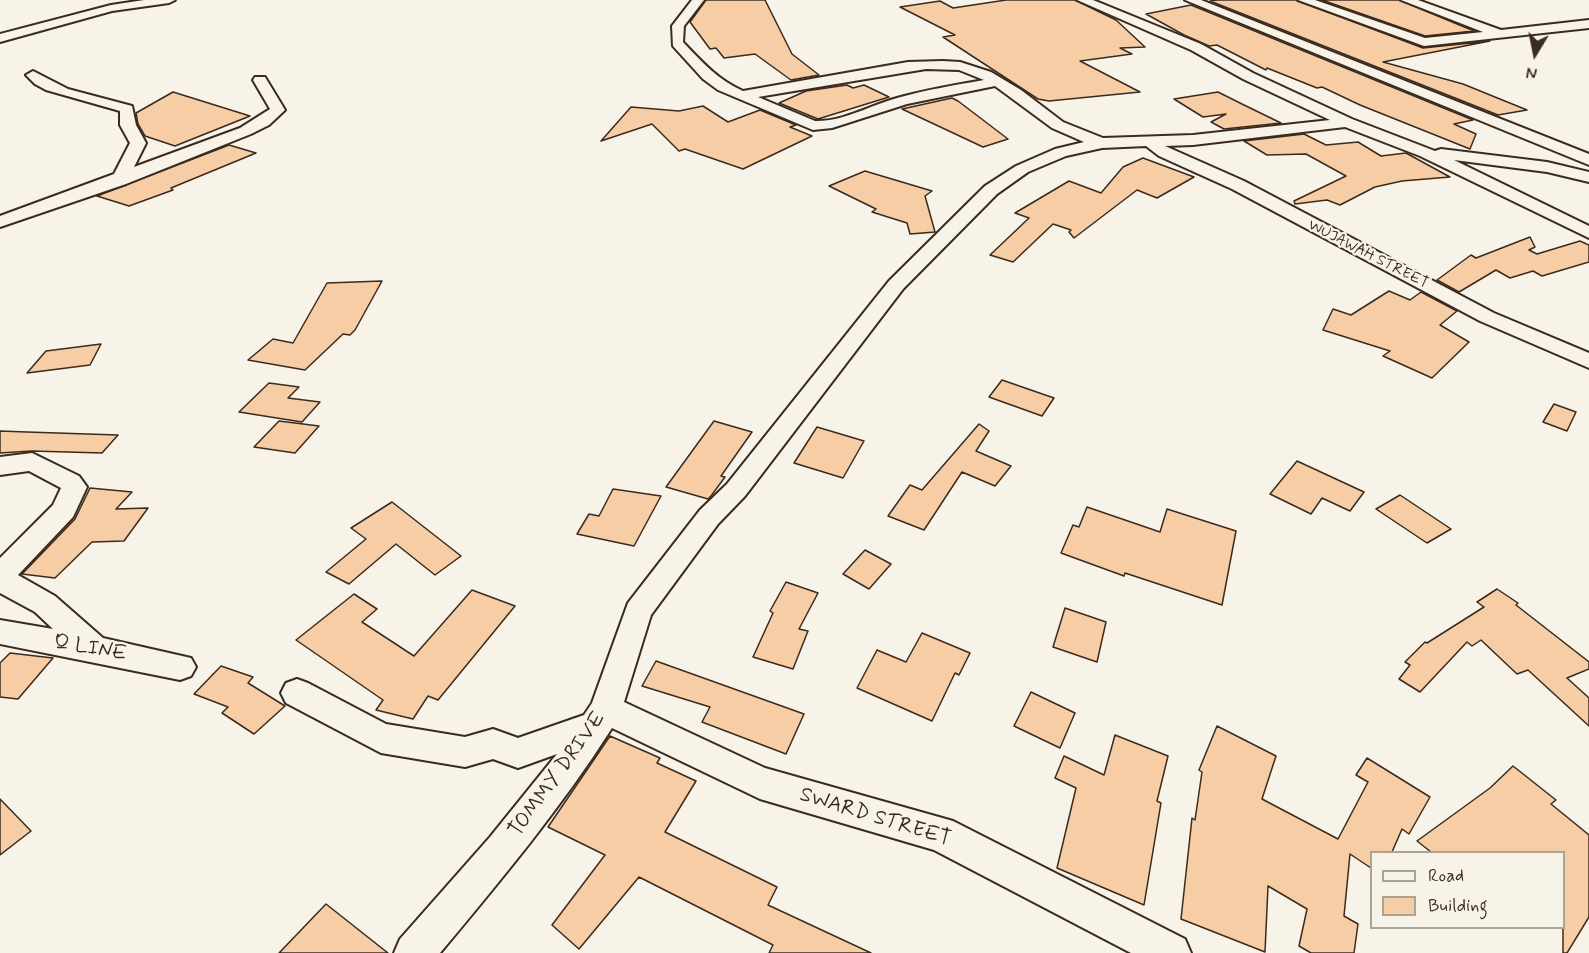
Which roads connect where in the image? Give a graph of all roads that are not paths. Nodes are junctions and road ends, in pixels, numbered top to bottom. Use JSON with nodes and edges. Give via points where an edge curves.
{"nodes":[{"id":1,"x":169,"y":0,"type":"edge"},
{"id":2,"x":698,"y":0,"type":"edge"},
{"id":3,"x":1083,"y":0,"type":"edge"},
{"id":4,"x":1191,"y":0,"type":"edge"},
{"id":5,"x":1304,"y":0,"type":"edge"},
{"id":6,"x":1407,"y":0,"type":"edge"},
{"id":7,"x":1589,"y":24,"type":"edge"},
{"id":8,"x":1499,"y":33,"type":"junction"},
{"id":9,"x":0,"y":38,"type":"edge"},
{"id":10,"x":33,"y":75,"type":"dead end"},
{"id":11,"x":260,"y":80,"type":"dead end"},
{"id":12,"x":997,"y":81,"type":"junction"},
{"id":13,"x":742,"y":95,"type":"junction"},
{"id":14,"x":1347,"y":122,"type":"junction"},
{"id":15,"x":1150,"y":142,"type":"junction"},
{"id":16,"x":1102,"y":143,"type":"junction"},
{"id":17,"x":1426,"y":153,"type":"junction"},
{"id":18,"x":1589,"y":160,"type":"edge"},
{"id":19,"x":1589,"y":177,"type":"edge"},
{"id":20,"x":120,"y":180,"type":"junction"},
{"id":21,"x":0,"y":222,"type":"edge"},
{"id":22,"x":1589,"y":233,"type":"edge"},
{"id":23,"x":1589,"y":361,"type":"edge"},
{"id":24,"x":0,"y":465,"type":"edge"},
{"id":25,"x":0,"y":632,"type":"edge"},
{"id":26,"x":96,"y":651,"type":"junction"},
{"id":27,"x":180,"y":667,"type":"dead end"},
{"id":28,"x":297,"y":693,"type":"dead end"},
{"id":29,"x":600,"y":718,"type":"junction"},
{"id":30,"x":1158,"y":950,"type":"edge"},
{"id":31,"x":414,"y":953,"type":"edge"}],
"edges":[{"from":1,"to":9,"type":"street","via":[[111,8]]},
{"from":2,"to":13,"type":"street","via":[[678,26],[678,43],[708,76]]},
{"from":3,"to":14,"type":"street","via":[[1196,48]]},
{"from":4,"to":18,"type":"street"},
{"from":5,"to":8,"type":"street","via":[[1424,42]]},
{"from":6,"to":8,"type":"street"},
{"from":7,"to":8,"type":"street"},
{"from":10,"to":20,"type":"street","via":[[54,90],[127,110],[128,124],[138,142]]},
{"from":11,"to":20,"type":"street","via":[[278,110],[273,116]]},
{"from":12,"to":13,"type":"street","via":[[960,66],[919,65]]},
{"from":12,"to":13,"type":"street","via":[[899,102],[822,126]]},
{"from":12,"to":16,"type":"street","via":[[1034,104],[1053,122]]},
{"from":14,"to":15,"type":"street"},
{"from":14,"to":17,"type":"street"},
{"from":15,"to":16,"type":"street"},
{"from":15,"to":23,"type":"street","name":"WUJAWAH STREET","via":[[1487,317]]},
{"from":16,"to":29,"type":"street","name":"TOMMY DRIVE","via":[[1061,152],[1032,164],[990,190],[896,285],[638,611]]},
{"from":17,"to":19,"type":"street","via":[[1547,167]]},
{"from":17,"to":22,"type":"street"},
{"from":20,"to":21,"type":"street"},
{"from":24,"to":26,"type":"street","via":[[32,462],[74,487],[64,510],[4,572],[4,580],[45,604]]},
{"from":25,"to":26,"type":"street","name":"Q LINE"},
{"from":26,"to":27,"type":"street","name":"Q LINE"},
{"from":28,"to":29,"type":"street","via":[[381,738],[465,752],[493,744],[518,753]]},
{"from":29,"to":30,"type":"street","name":"SWARD STREET","via":[[760,783],[940,834],[1062,895]]},
{"from":29,"to":31,"type":"street","name":"TOMMY DRIVE","via":[[568,767],[503,850]]}]}
